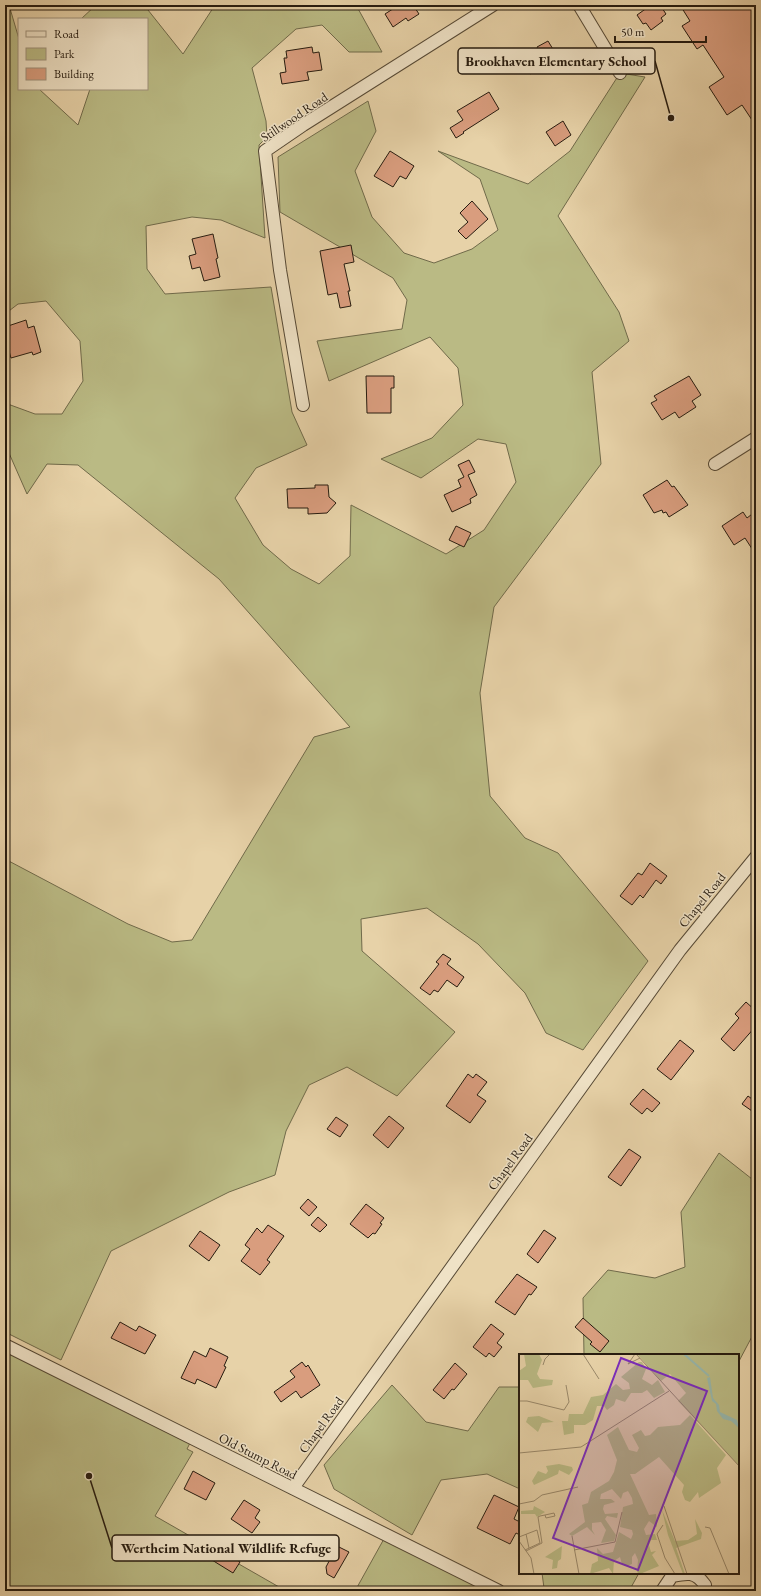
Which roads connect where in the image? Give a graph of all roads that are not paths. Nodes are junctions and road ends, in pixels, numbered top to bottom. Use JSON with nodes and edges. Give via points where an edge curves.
{"nodes":[{"id":1,"x":493,"y":5,"type":"edge"},
{"id":2,"x":579,"y":5,"type":"edge"},
{"id":3,"x":620,"y":73,"type":"dead end"},
{"id":4,"x":303,"y":405,"type":"dead end"},
{"id":5,"x":756,"y":438,"type":"edge"},
{"id":6,"x":715,"y":464,"type":"dead end"},
{"id":7,"x":756,"y":857,"type":"edge"},
{"id":8,"x":5,"y":1345,"type":"edge"},
{"id":9,"x":293,"y":1488,"type":"junction"},
{"id":10,"x":681,"y":1574,"type":"edge"},
{"id":11,"x":693,"y":1574,"type":"edge"},
{"id":12,"x":500,"y":1591,"type":"edge"},
{"id":13,"x":662,"y":1591,"type":"edge"},
{"id":14,"x":703,"y":1591,"type":"edge"}],
"edges":[{"from":1,"to":4,"type":"street","name":"Stillwood Road","via":[[265,151],[280,270]]},
{"from":2,"to":3,"type":"street"},
{"from":5,"to":6,"type":"street"},
{"from":7,"to":9,"type":"street","name":"Chapel Road","via":[[680,950]]},
{"from":8,"to":9,"type":"street","name":"Old Stump Road"},
{"from":9,"to":12,"type":"street","name":"Old Stump Road"},
{"from":10,"to":13,"type":"street","via":[[672,1576]]},
{"from":11,"to":14,"type":"street","via":[[705,1585]]}]}
